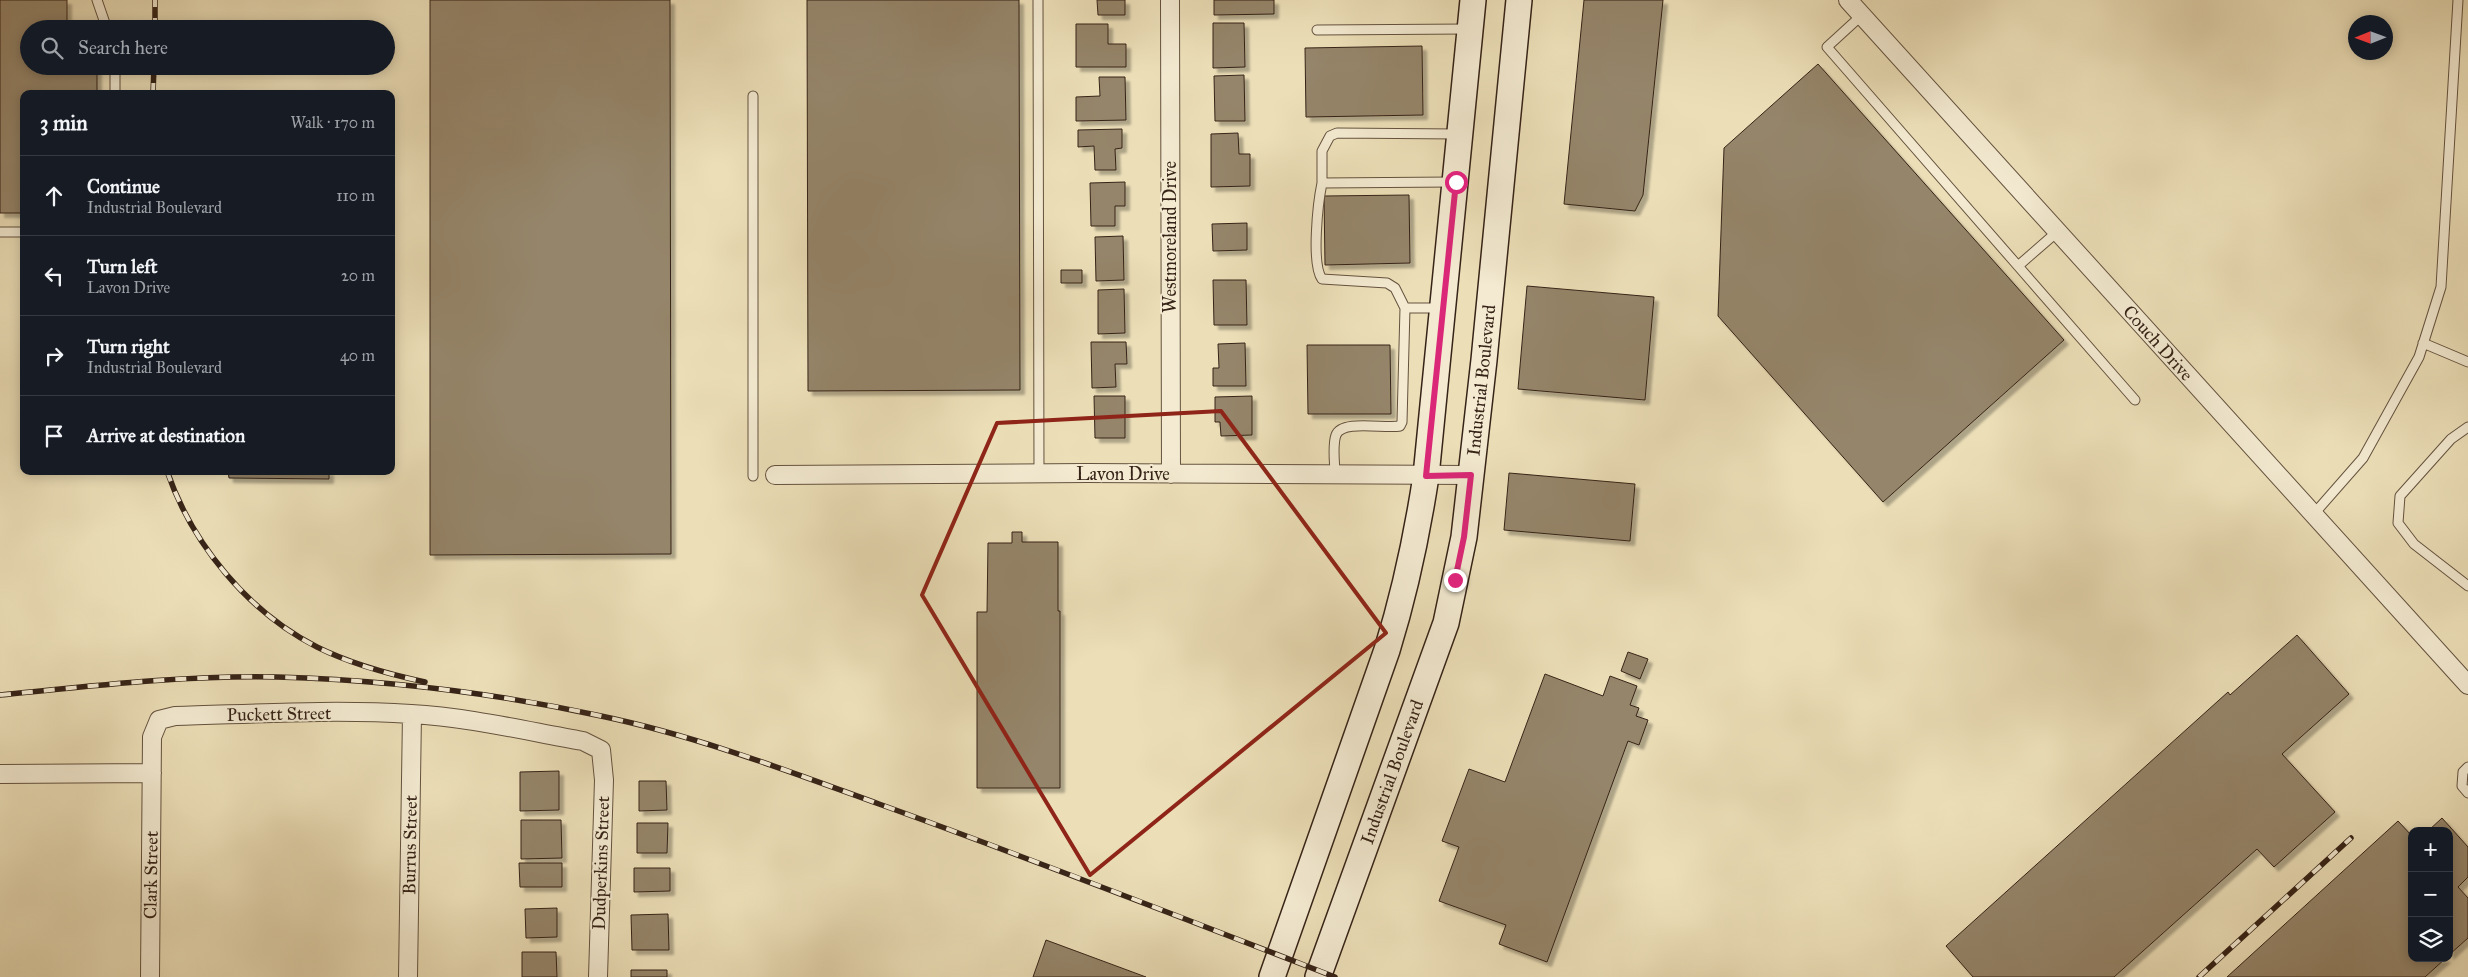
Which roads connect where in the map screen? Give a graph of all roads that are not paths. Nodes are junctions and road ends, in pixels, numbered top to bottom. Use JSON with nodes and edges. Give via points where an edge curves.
{"nodes":[{"id":1,"x":97,"y":0,"type":"edge"},
{"id":2,"x":1038,"y":0,"type":"edge"},
{"id":3,"x":1170,"y":0,"type":"edge"},
{"id":4,"x":1473,"y":0,"type":"edge"},
{"id":5,"x":1519,"y":0,"type":"edge"},
{"id":6,"x":1848,"y":0,"type":"edge"},
{"id":7,"x":2458,"y":0,"type":"edge"},
{"id":8,"x":1862,"y":15,"type":"junction"},
{"id":9,"x":104,"y":20,"type":"edge"},
{"id":10,"x":1470,"y":29,"type":"junction"},
{"id":11,"x":1317,"y":30,"type":"dead end"},
{"id":12,"x":115,"y":75,"type":"edge"},
{"id":13,"x":115,"y":90,"type":"edge"},
{"id":14,"x":753,"y":96,"type":"dead end"},
{"id":15,"x":1460,"y":134,"type":"junction"},
{"id":16,"x":1456,"y":182,"type":"junction"},
{"id":17,"x":1322,"y":183,"type":"junction"},
{"id":18,"x":0,"y":232,"type":"edge"},
{"id":19,"x":20,"y":232,"type":"edge"},
{"id":20,"x":2057,"y":232,"type":"junction"},
{"id":21,"x":2018,"y":266,"type":"junction"},
{"id":22,"x":1405,"y":308,"type":"junction"},
{"id":23,"x":1443,"y":308,"type":"junction"},
{"id":24,"x":2424,"y":343,"type":"junction"},
{"id":25,"x":2468,"y":362,"type":"edge"},
{"id":26,"x":2134,"y":400,"type":"dead end"},
{"id":27,"x":2468,"y":426,"type":"edge"},
{"id":28,"x":1039,"y":474,"type":"junction"},
{"id":29,"x":1171,"y":474,"type":"junction"},
{"id":30,"x":775,"y":475,"type":"dead end"},
{"id":31,"x":1335,"y":475,"type":"junction"},
{"id":32,"x":1471,"y":475,"type":"junction"},
{"id":33,"x":753,"y":476,"type":"dead end"},
{"id":34,"x":1426,"y":476,"type":"junction"},
{"id":35,"x":2314,"y":515,"type":"junction"},
{"id":36,"x":2468,"y":586,"type":"edge"},
{"id":37,"x":2466,"y":678,"type":"edge"},
{"id":38,"x":412,"y":714,"type":"junction"},
{"id":39,"x":601,"y":750,"type":"joint"},
{"id":40,"x":2468,"y":767,"type":"edge"},
{"id":41,"x":152,"y":773,"type":"junction"},
{"id":42,"x":0,"y":774,"type":"edge"},
{"id":43,"x":2468,"y":793,"type":"edge"},
{"id":44,"x":150,"y":977,"type":"edge"},
{"id":45,"x":408,"y":977,"type":"edge"},
{"id":46,"x":598,"y":977,"type":"edge"},
{"id":47,"x":1272,"y":977,"type":"edge"},
{"id":48,"x":1318,"y":977,"type":"edge"}],
"edges":[{"from":1,"to":9,"type":"lane"},
{"from":2,"to":28,"type":"lane"},
{"from":3,"to":29,"type":"street","name":"Westmoreland Drive"},
{"from":4,"to":10,"type":"main road"},
{"from":5,"to":32,"type":"main road","name":"Industrial Boulevard"},
{"from":6,"to":8,"type":"street","name":"Couch Drive"},
{"from":7,"to":24,"type":"lane","via":[[2441,287]]},
{"from":8,"to":20,"type":"street","name":"Couch Drive"},
{"from":8,"to":21,"type":"lane","via":[[1826,47]]},
{"from":10,"to":11,"type":"lane"},
{"from":10,"to":15,"type":"main road"},
{"from":12,"to":13,"type":"lane"},
{"from":14,"to":33,"type":"lane"},
{"from":15,"to":16,"type":"main road"},
{"from":15,"to":17,"type":"lane","via":[[1330,136],[1322,151]]},
{"from":16,"to":17,"type":"lane"},
{"from":16,"to":23,"type":"main road"},
{"from":17,"to":22,"type":"lane","via":[[1317,207],[1318,267],[1322,279],[1387,283],[1395,288]]},
{"from":18,"to":19,"type":"lane"},
{"from":20,"to":21,"type":"lane"},
{"from":20,"to":35,"type":"street","name":"Couch Drive"},
{"from":21,"to":26,"type":"lane"},
{"from":22,"to":23,"type":"lane"},
{"from":22,"to":31,"type":"lane","via":[[1402,422],[1392,428],[1347,426],[1340,430],[1336,436]]},
{"from":23,"to":34,"type":"main road"},
{"from":24,"to":25,"type":"lane"},
{"from":24,"to":35,"type":"lane","via":[[2363,458]]},
{"from":27,"to":36,"type":"lane","via":[[2451,439],[2400,496],[2398,523],[2414,544]]},
{"from":28,"to":29,"type":"street","name":"Lavon Drive"},
{"from":28,"to":30,"type":"street","name":"Lavon Drive"},
{"from":29,"to":31,"type":"street","name":"Lavon Drive"},
{"from":31,"to":34,"type":"street","name":"Lavon Drive"},
{"from":32,"to":34,"type":"street","name":"Lavon Drive"},
{"from":32,"to":48,"type":"main road","name":"Industrial Boulevard","via":[[1464,537],[1446,623]]},
{"from":34,"to":47,"type":"main road","via":[[1400,608]]},
{"from":35,"to":37,"type":"street","name":"Couch Drive"},
{"from":38,"to":39,"type":"street","name":"Puckett Street","via":[[583,741]]},
{"from":38,"to":41,"type":"street","name":"Puckett Street","via":[[175,716],[159,720],[152,737]]},
{"from":38,"to":45,"type":"street","name":"Burrus Street"},
{"from":39,"to":46,"type":"street","name":"Dudperkins Street","via":[[604,780]]},
{"from":40,"to":43,"type":"lane","via":[[2463,772],[2462,786]]},
{"from":41,"to":42,"type":"street"},
{"from":41,"to":44,"type":"street","name":"Clark Street"}]}
